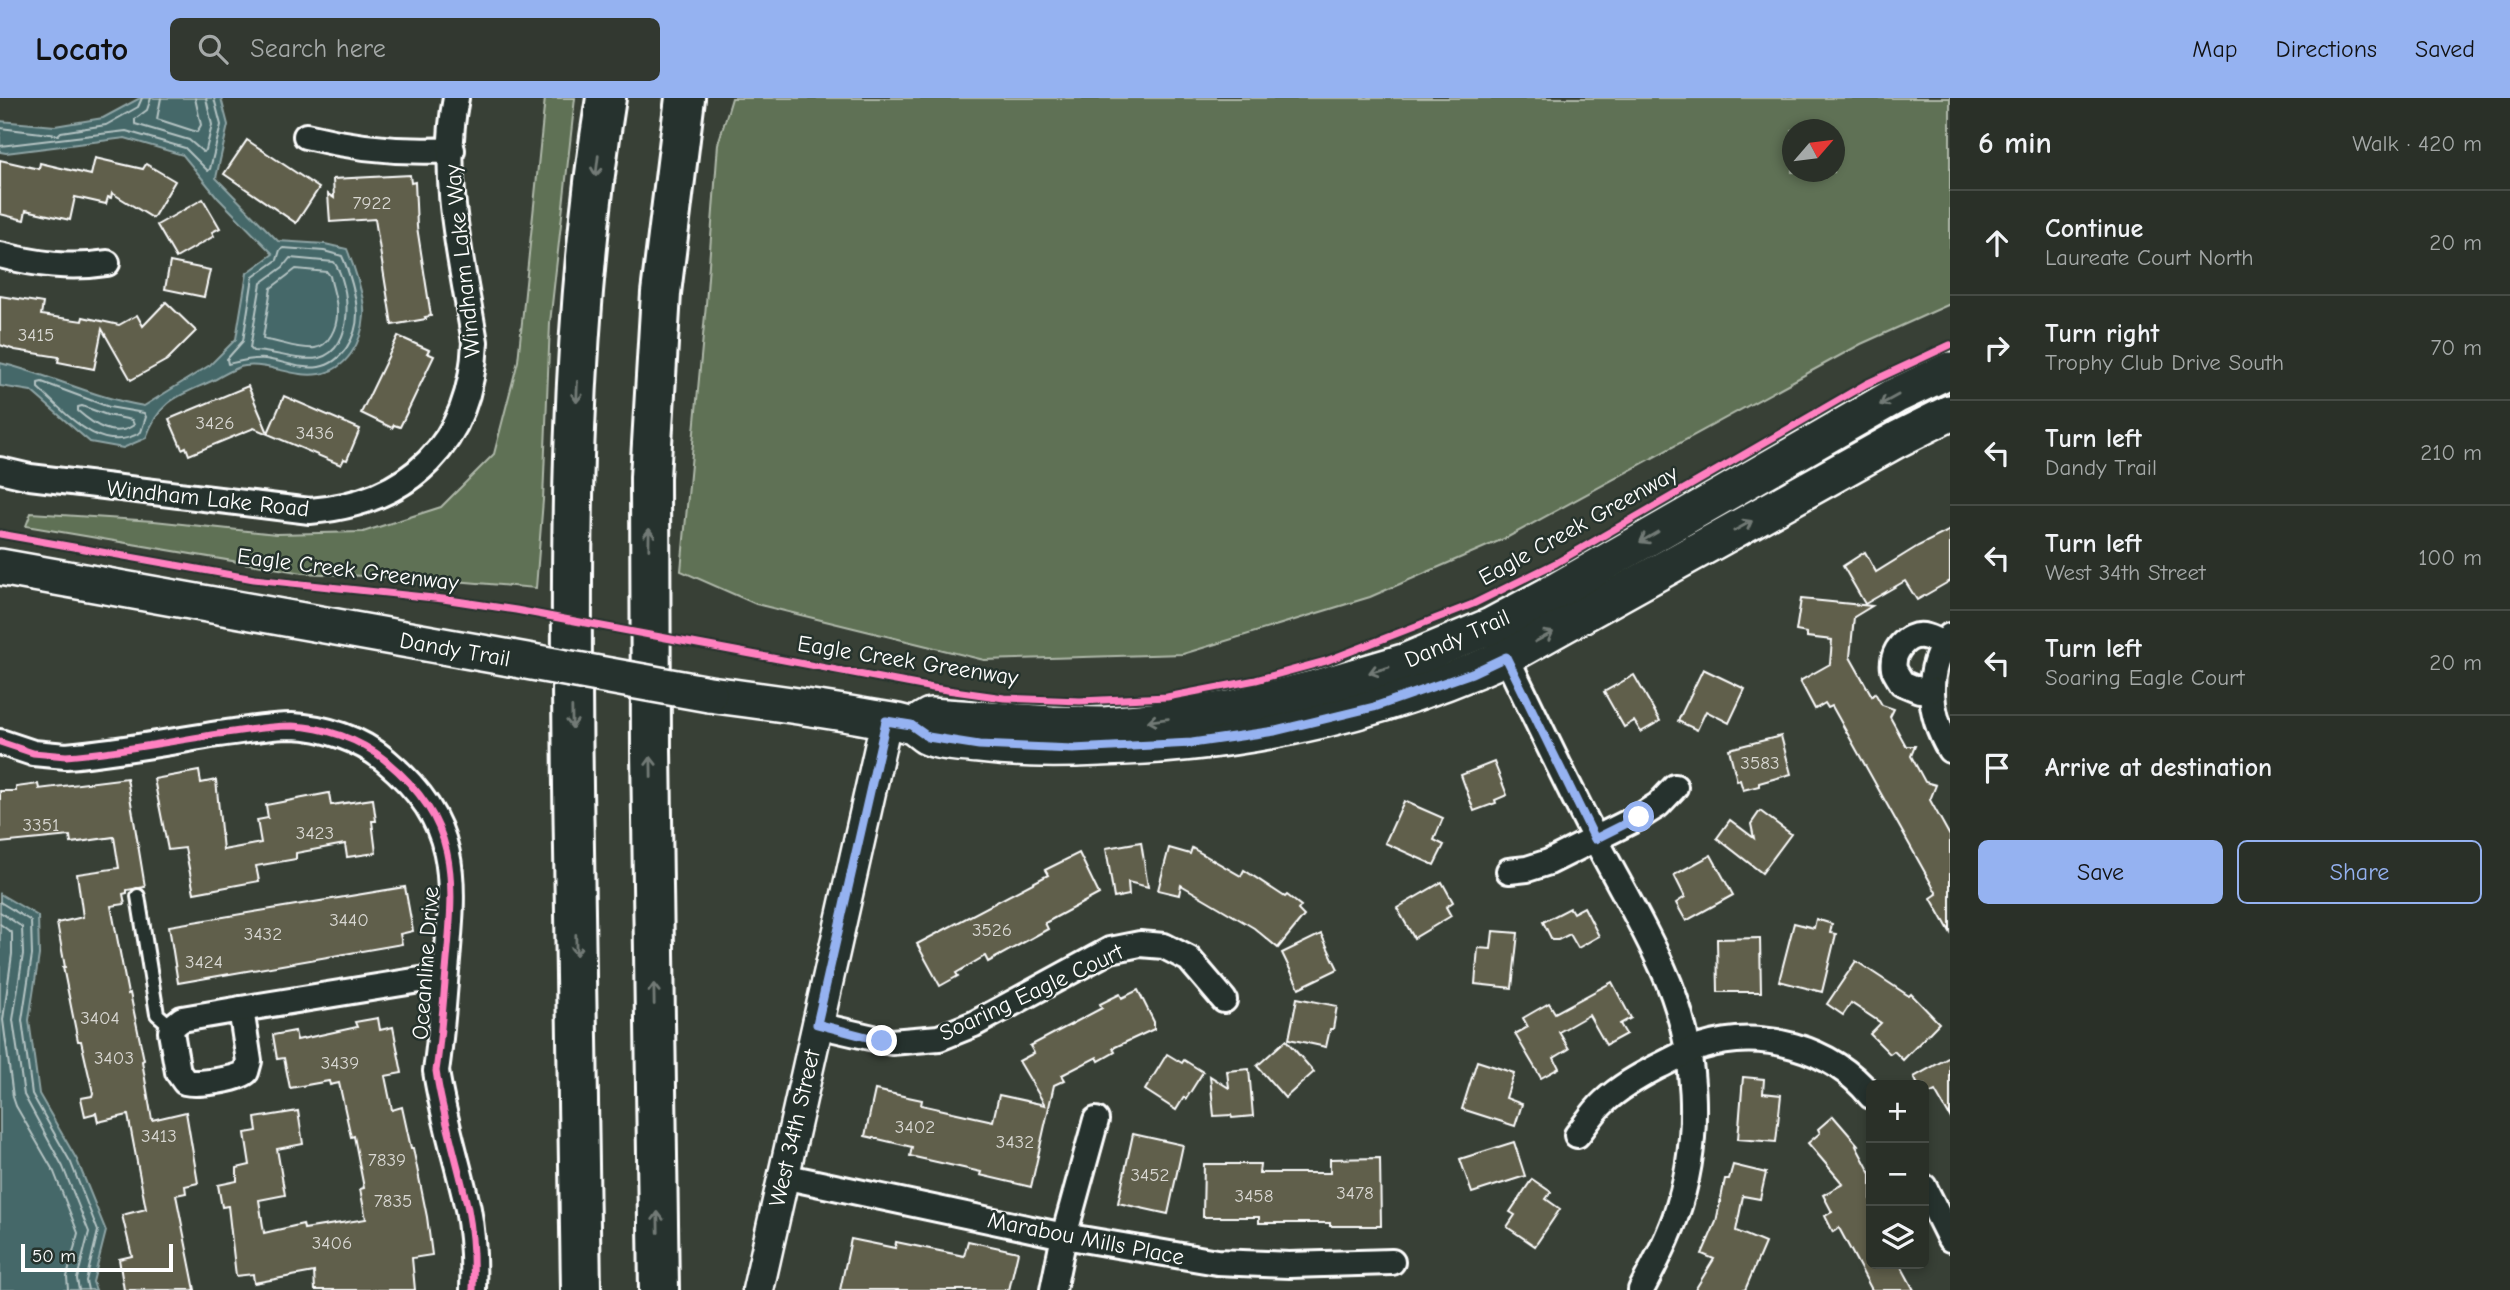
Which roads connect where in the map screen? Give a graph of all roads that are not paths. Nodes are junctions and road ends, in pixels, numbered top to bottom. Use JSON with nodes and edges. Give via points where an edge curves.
{"nodes":[{"id":1,"x":456,"y":98,"type":"edge"},
{"id":2,"x":606,"y":98,"type":"edge"},
{"id":3,"x":685,"y":98,"type":"edge"},
{"id":4,"x":306,"y":136,"type":"dead end"},
{"id":5,"x":452,"y":150,"type":"junction"},
{"id":6,"x":0,"y":255,"type":"edge"},
{"id":7,"x":107,"y":263,"type":"dead end"},
{"id":8,"x":1950,"y":370,"type":"edge"},
{"id":9,"x":1950,"y":413,"type":"edge"},
{"id":10,"x":440,"y":447,"type":"joint"},
{"id":11,"x":0,"y":470,"type":"edge"},
{"id":12,"x":0,"y":567,"type":"edge"},
{"id":13,"x":1491,"y":625,"type":"junction"},
{"id":14,"x":1947,"y":641,"type":"edge"},
{"id":15,"x":1506,"y":657,"type":"junction"},
{"id":16,"x":1933,"y":679,"type":"junction"},
{"id":17,"x":899,"y":723,"type":"junction"},
{"id":18,"x":0,"y":742,"type":"edge"},
{"id":19,"x":1950,"y":750,"type":"edge"},
{"id":20,"x":1675,"y":787,"type":"dead end"},
{"id":21,"x":1595,"y":839,"type":"junction"},
{"id":22,"x":1509,"y":871,"type":"dead end"},
{"id":23,"x":138,"y":896,"type":"dead end"},
{"id":24,"x":445,"y":976,"type":"junction"},
{"id":25,"x":1224,"y":1000,"type":"dead end"},
{"id":26,"x":241,"y":1009,"type":"junction"},
{"id":27,"x":817,"y":1024,"type":"junction"},
{"id":28,"x":172,"y":1027,"type":"junction"},
{"id":29,"x":1688,"y":1051,"type":"junction"},
{"id":30,"x":1866,"y":1091,"type":"edge"},
{"id":31,"x":1096,"y":1120,"type":"dead end"},
{"id":32,"x":1577,"y":1135,"type":"dead end"},
{"id":33,"x":783,"y":1176,"type":"junction"},
{"id":34,"x":1929,"y":1197,"type":"edge"},
{"id":35,"x":1064,"y":1236,"type":"junction"},
{"id":36,"x":1950,"y":1239,"type":"edge"},
{"id":37,"x":1392,"y":1262,"type":"dead end"},
{"id":38,"x":474,"y":1290,"type":"edge"},
{"id":39,"x":581,"y":1290,"type":"edge"},
{"id":40,"x":659,"y":1290,"type":"edge"},
{"id":41,"x":758,"y":1290,"type":"edge"},
{"id":42,"x":1053,"y":1290,"type":"edge"},
{"id":43,"x":1641,"y":1290,"type":"edge"}],
"edges":[{"from":1,"to":5,"type":"street","name":"Windham Lake Way"},
{"from":2,"to":39,"type":"highway","one_way":true,"via":[[578,363],[572,536]]},
{"from":40,"to":3,"type":"highway","one_way":true,"via":[[650,477],[662,293]]},
{"from":4,"to":5,"type":"street","name":"Windham Lake Way","via":[[392,150]]},
{"from":5,"to":10,"type":"street","name":"Windham Lake Way","via":[[455,216],[475,342],[464,406]]},
{"from":6,"to":7,"type":"street","via":[[52,266]]},
{"from":8,"to":13,"type":"main road","name":"Dandy Trail","one_way":true,"via":[[1895,396]]},
{"from":15,"to":9,"type":"main road","name":"Dandy Trail","one_way":true},
{"from":10,"to":11,"type":"street","name":"Windham Lake Road","via":[[415,474],[384,494],[357,505],[310,511]]},
{"from":12,"to":17,"type":"main road","name":"Dandy Trail","bridge":true,"via":[[709,694]]},
{"from":13,"to":15,"type":"street"},
{"from":13,"to":17,"type":"main road","name":"Dandy Trail","one_way":true,"via":[[1407,661],[1234,708],[1104,725],[930,716]]},
{"from":14,"to":16,"type":"street"},
{"from":14,"to":16,"type":"street","via":[[1917,636],[1901,645],[1895,656],[1894,667],[1902,683],[1919,690]]},
{"from":15,"to":17,"type":"main road","name":"Dandy Trail","via":[[1374,707],[1275,731],[1192,743],[1073,749],[979,745],[928,737]]},
{"from":15,"to":21,"type":"street"},
{"from":16,"to":19,"type":"street","via":[[1935,720]]},
{"from":17,"to":27,"type":"street","name":"West 34th Street"},
{"from":18,"to":24,"type":"street","name":"Oceanline Drive","via":[[33,753],[66,756],[292,726],[356,742],[408,780],[442,835],[452,881]]},
{"from":20,"to":21,"type":"street","via":[[1647,813]]},
{"from":21,"to":22,"type":"street","via":[[1541,865]]},
{"from":21,"to":29,"type":"street","via":[[1665,972]]},
{"from":23,"to":28,"type":"lane","via":[[157,1014]]},
{"from":24,"to":26,"type":"street"},
{"from":24,"to":38,"type":"street","name":"Oceanline Drive","via":[[436,1071],[467,1207]]},
{"from":25,"to":27,"type":"street","name":"Soaring Eagle Court","via":[[1189,959],[1164,946],[1140,943],[1110,950],[975,1024],[939,1038],[891,1042]]},
{"from":26,"to":28,"type":"street","via":[[183,1019]]},
{"from":26,"to":28,"type":"street","via":[[249,1061],[246,1072],[237,1077],[185,1082],[178,1072]]},
{"from":27,"to":33,"type":"street","name":"West 34th Street"},
{"from":29,"to":30,"type":"street","via":[[1735,1040],[1794,1046],[1832,1063]]},
{"from":29,"to":32,"type":"street","via":[[1617,1091]]},
{"from":29,"to":43,"type":"street","via":[[1693,1088],[1690,1153],[1676,1216]]},
{"from":31,"to":35,"type":"street"},
{"from":33,"to":35,"type":"street","name":"Marabou Mills Place"},
{"from":33,"to":41,"type":"street","name":"West 34th Street"},
{"from":34,"to":36,"type":"street"},
{"from":35,"to":37,"type":"street","name":"Marabou Mills Place","via":[[1217,1262]]},
{"from":35,"to":42,"type":"street"}]}
